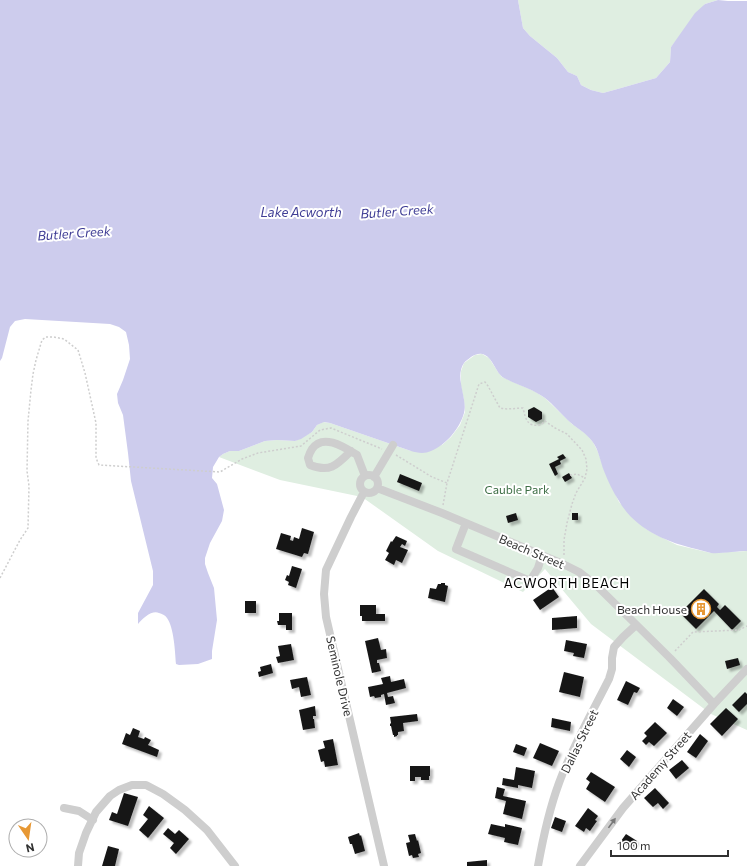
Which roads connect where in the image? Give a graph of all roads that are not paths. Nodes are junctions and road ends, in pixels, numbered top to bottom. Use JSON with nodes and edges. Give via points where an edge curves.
{"nodes":[{"id":1,"x":393,"y":445,"type":"dead end"},
{"id":2,"x":350,"y":451,"type":"junction"},
{"id":3,"x":365,"y":476,"type":"junction"},
{"id":4,"x":374,"y":477,"type":"junction"},
{"id":5,"x":377,"y":488,"type":"junction"},
{"id":6,"x":364,"y":492,"type":"junction"},
{"id":7,"x":466,"y":523,"type":"junction"},
{"id":8,"x":542,"y":555,"type":"junction"},
{"id":9,"x":636,"y":625,"type":"junction"},
{"id":10,"x":747,"y":669,"type":"edge"},
{"id":11,"x":714,"y":704,"type":"junction"},
{"id":12,"x":64,"y":808,"type":"dead end"},
{"id":13,"x":93,"y":820,"type":"junction"},
{"id":14,"x":78,"y":866,"type":"edge"},
{"id":15,"x":235,"y":866,"type":"edge"},
{"id":16,"x":384,"y":866,"type":"edge"},
{"id":17,"x":538,"y":866,"type":"edge"},
{"id":18,"x":580,"y":866,"type":"edge"}],
"edges":[{"from":1,"to":4,"type":"street"},
{"from":2,"to":2,"type":"street","via":[[330,442],[320,442],[312,449],[308,458],[310,465],[329,468],[341,461]]},
{"from":2,"to":3,"type":"street","via":[[357,454]]},
{"from":3,"to":4,"type":"street"},
{"from":3,"to":6,"type":"street","via":[[360,483],[360,488]]},
{"from":4,"to":5,"type":"street","via":[[378,482]]},
{"from":5,"to":6,"type":"street","via":[[370,494]]},
{"from":5,"to":7,"type":"street","name":"Beach Street"},
{"from":6,"to":16,"type":"street","name":"Seminole Drive","via":[[326,570],[324,594],[326,617]]},
{"from":7,"to":8,"type":"street","name":"Beach Street"},
{"from":7,"to":8,"type":"street","via":[[456,549],[530,581]]},
{"from":8,"to":9,"type":"street","name":"Beach Street","via":[[579,572],[597,586]]},
{"from":9,"to":11,"type":"street","name":"Beach Street"},
{"from":9,"to":17,"type":"street","name":"Dallas Street","via":[[614,648],[609,679],[559,783],[548,815]]},
{"from":10,"to":11,"type":"street","name":"Academy Street"},
{"from":18,"to":11,"type":"street","name":"Academy Street","one_way":true,"via":[[623,808]]},
{"from":12,"to":13,"type":"street","via":[[79,811]]},
{"from":13,"to":14,"type":"street","via":[[79,853]]},
{"from":13,"to":15,"type":"street","via":[[96,812],[118,790],[132,785],[146,785],[185,810],[207,830]]}]}
